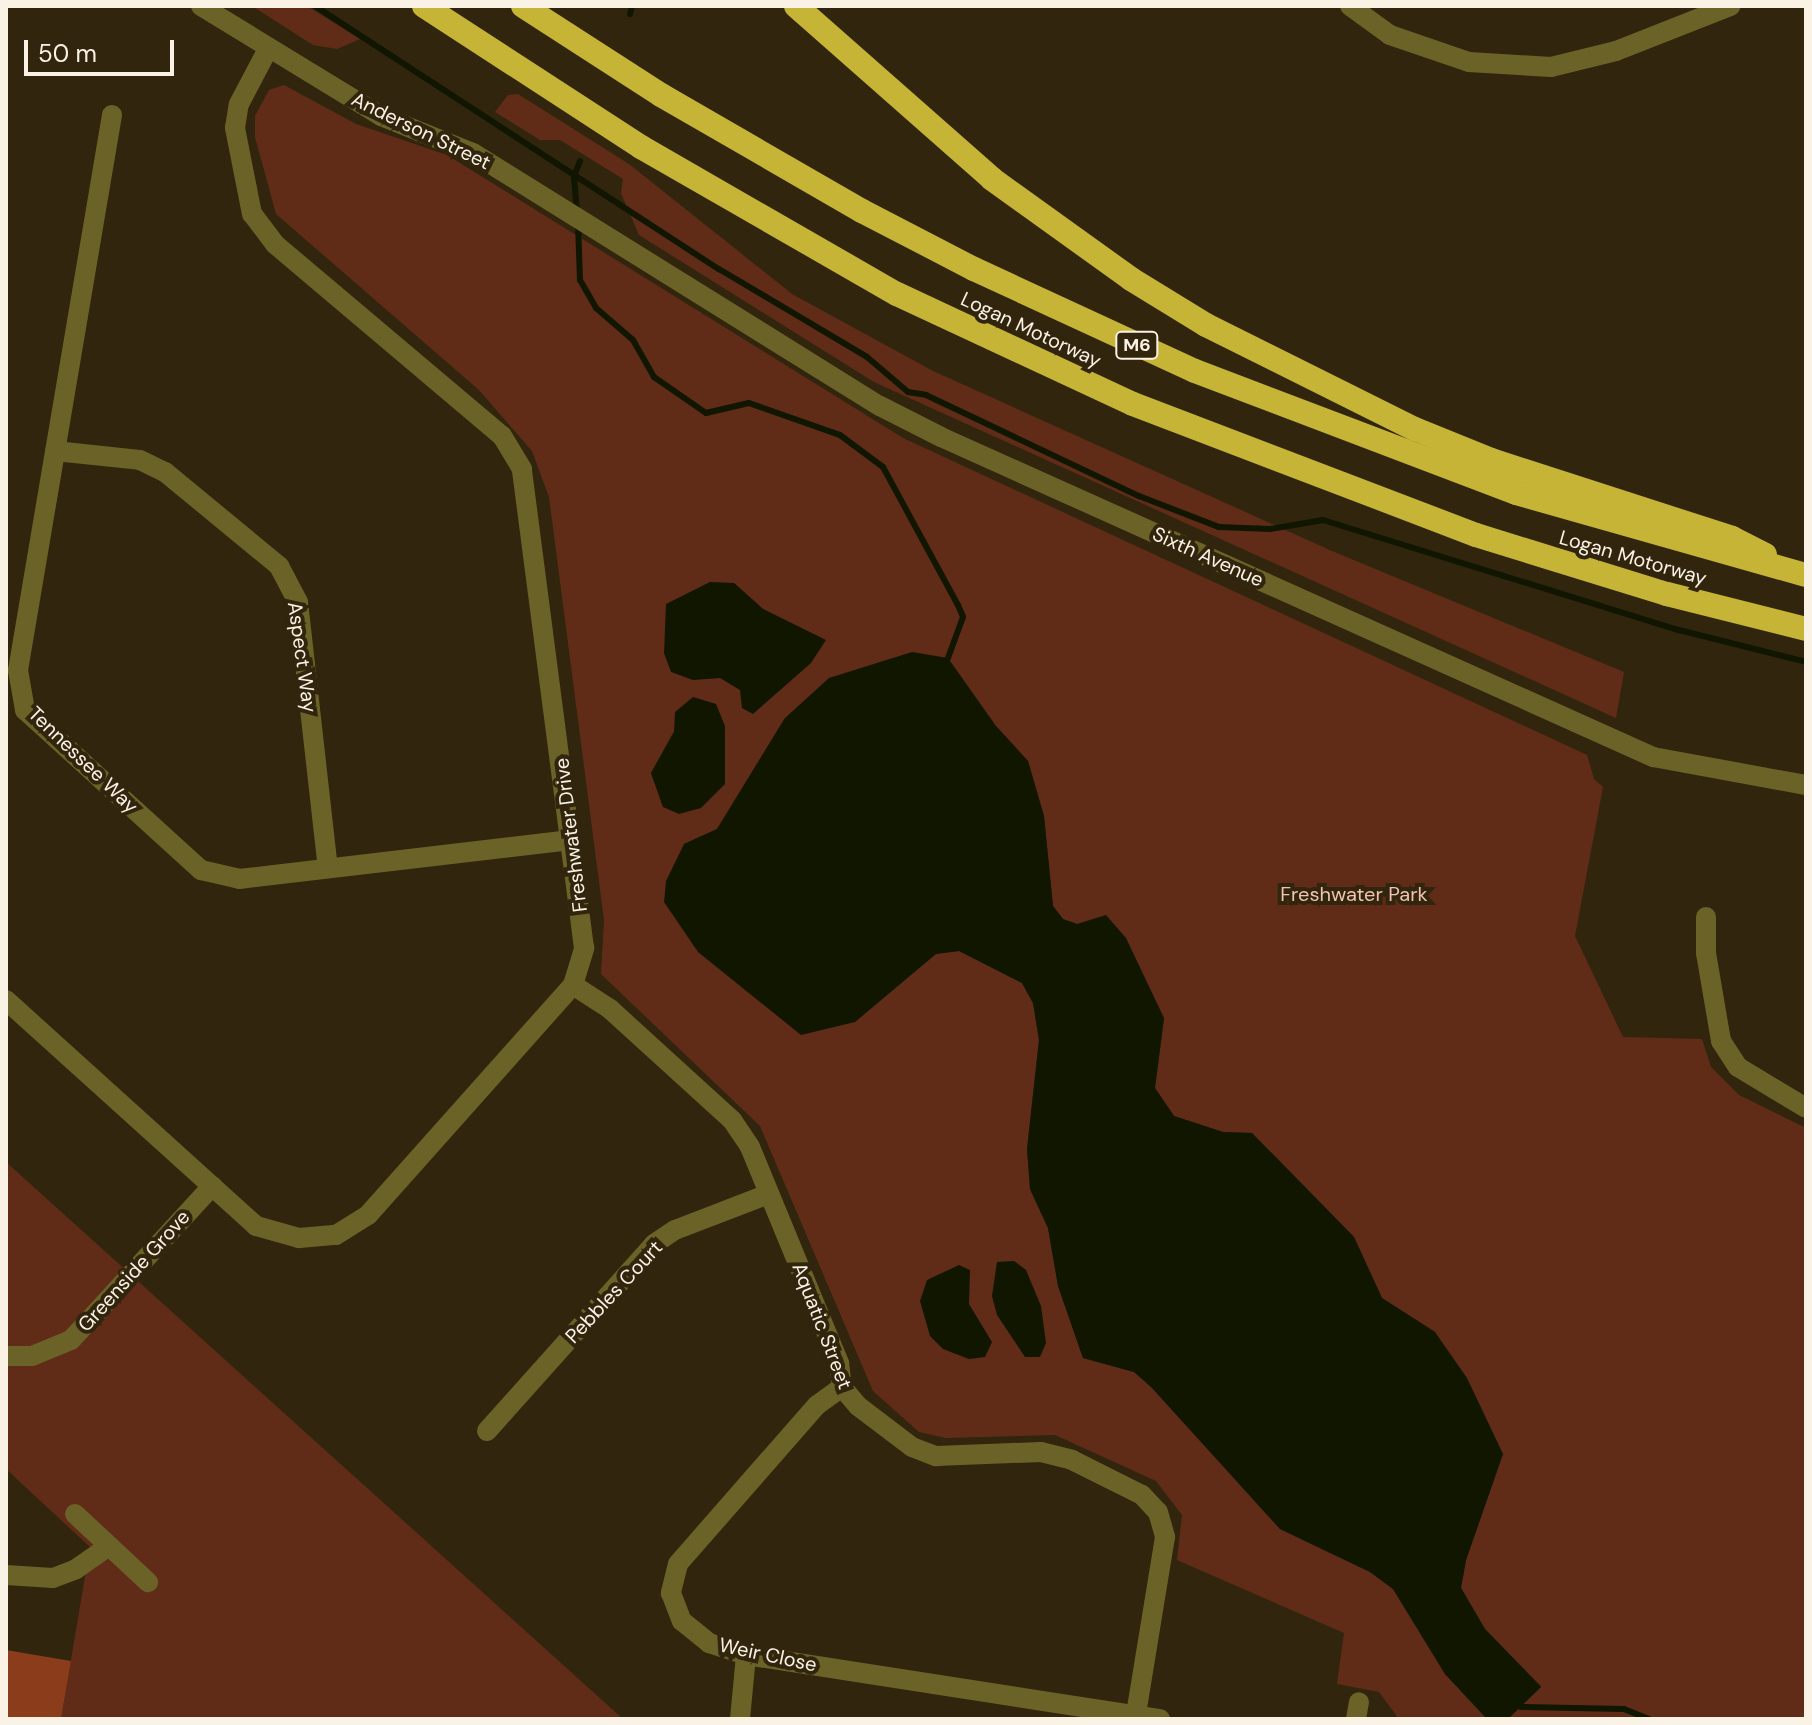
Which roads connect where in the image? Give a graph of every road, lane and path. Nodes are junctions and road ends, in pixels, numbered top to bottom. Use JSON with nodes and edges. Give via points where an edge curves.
{"nodes":[{"id":1,"x":201,"y":6,"type":"edge"},
{"id":2,"x":424,"y":6,"type":"edge"},
{"id":3,"x":523,"y":6,"type":"edge"},
{"id":4,"x":796,"y":6,"type":"edge"},
{"id":5,"x":1350,"y":6,"type":"edge"},
{"id":6,"x":1730,"y":6,"type":"edge"},
{"id":7,"x":268,"y":49,"type":"junction"},
{"id":8,"x":112,"y":115,"type":"dead end"},
{"id":9,"x":639,"y":257,"type":"joint"},
{"id":10,"x":55,"y":451,"type":"junction"},
{"id":11,"x":1803,"y":574,"type":"edge"},
{"id":12,"x":1806,"y":629,"type":"edge"},
{"id":13,"x":1806,"y":785,"type":"edge"},
{"id":14,"x":571,"y":840,"type":"junction"},
{"id":15,"x":328,"y":868,"type":"junction"},
{"id":16,"x":1706,"y":917,"type":"dead end"},
{"id":17,"x":573,"y":985,"type":"junction"},
{"id":18,"x":6,"y":1000,"type":"edge"},
{"id":19,"x":1806,"y":1108,"type":"edge"},
{"id":20,"x":212,"y":1186,"type":"junction"},
{"id":21,"x":769,"y":1194,"type":"junction"},
{"id":22,"x":6,"y":1356,"type":"edge"},
{"id":23,"x":842,"y":1387,"type":"junction"},
{"id":24,"x":487,"y":1431,"type":"dead end"},
{"id":25,"x":75,"y":1514,"type":"dead end"},
{"id":26,"x":109,"y":1546,"type":"junction"},
{"id":27,"x":6,"y":1575,"type":"edge"},
{"id":28,"x":148,"y":1582,"type":"dead end"},
{"id":29,"x":746,"y":1655,"type":"junction"},
{"id":30,"x":1136,"y":1715,"type":"junction"},
{"id":31,"x":740,"y":1719,"type":"edge"},
{"id":32,"x":1160,"y":1719,"type":"edge"}],
"edges":[{"from":1,"to":7,"type":"street","name":"Anderson Street"},
{"from":2,"to":12,"type":"highway","name":"Logan Motorway","via":[[641,147],[897,294],[1133,404],[1476,535],[1667,594]]},
{"from":3,"to":11,"type":"highway","name":"Logan Motorway","number":"M6","via":[[661,95],[862,211],[1181,364],[1516,493]]},
{"from":4,"to":11,"type":"highway","via":[[992,179],[1131,279],[1206,325],[1415,429],[1491,460],[1732,538]]},
{"from":5,"to":6,"type":"street","via":[[1390,35],[1469,62],[1551,67],[1616,51]]},
{"from":7,"to":9,"type":"street","name":"Anderson Street","via":[[381,116],[449,141]]},
{"from":7,"to":14,"type":"street","name":"Freshwater Drive","via":[[239,104],[235,128],[252,214],[275,244],[502,436],[522,469]]},
{"from":8,"to":10,"type":"street","name":"Tennessee Way"},
{"from":9,"to":13,"type":"street","name":"Sixth Avenue","via":[[880,406],[941,437],[1639,751]]},
{"from":10,"to":15,"type":"street","name":"Aspect Way","via":[[140,460],[165,472],[279,566],[298,602]]},
{"from":10,"to":15,"type":"street","name":"Tennessee Way","via":[[18,670],[25,710],[201,870],[239,879]]},
{"from":14,"to":15,"type":"street","name":"Tennessee Way"},
{"from":14,"to":17,"type":"street","name":"Freshwater Drive","via":[[584,948]]},
{"from":16,"to":19,"type":"street","via":[[1706,953],[1721,1041],[1738,1067]]},
{"from":17,"to":20,"type":"street","name":"Freshwater Drive","via":[[368,1215],[336,1235],[299,1238],[256,1226]]},
{"from":17,"to":21,"type":"street","name":"Aquatic Street","via":[[610,1009],[732,1120]]},
{"from":18,"to":20,"type":"street","name":"Freshwater Drive"},
{"from":20,"to":22,"type":"street","name":"Greenside Grove","via":[[71,1340],[54,1350]]},
{"from":21,"to":23,"type":"street","name":"Aquatic Street","via":[[839,1363]]},
{"from":21,"to":24,"type":"street","name":"Pebbles Court","via":[[675,1230],[654,1244]]},
{"from":23,"to":29,"type":"street","name":"Weir Close","via":[[817,1405],[678,1564],[671,1593],[682,1621],[709,1643]]},
{"from":23,"to":30,"type":"street","name":"Aquatic Street","via":[[912,1447],[936,1456],[1041,1452],[1072,1460],[1142,1495],[1158,1512],[1165,1537]]},
{"from":25,"to":26,"type":"street"},
{"from":26,"to":27,"type":"street","via":[[53,1578]]},
{"from":26,"to":28,"type":"street"},
{"from":29,"to":30,"type":"street","name":"Weir Close"},
{"from":29,"to":31,"type":"street"},
{"from":30,"to":32,"type":"street","name":"Weir Close"}]}
